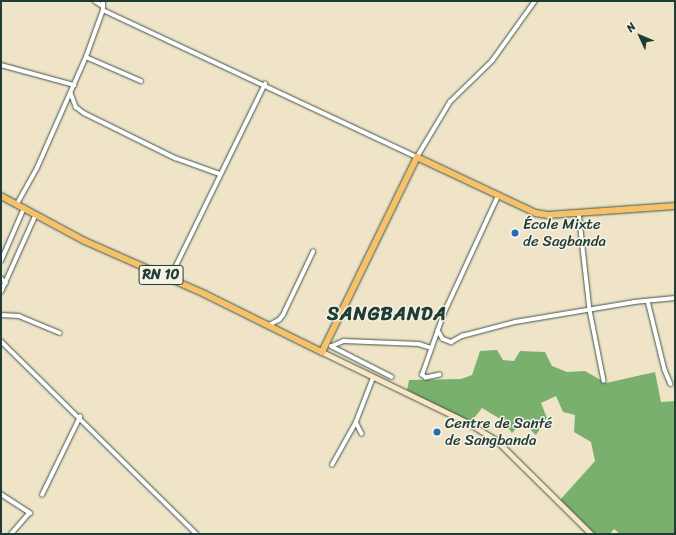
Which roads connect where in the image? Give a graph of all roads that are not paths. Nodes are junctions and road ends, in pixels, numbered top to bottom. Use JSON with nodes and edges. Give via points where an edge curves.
{"nodes":[{"id":1,"x":95,"y":1,"type":"edge"},
{"id":2,"x":535,"y":1,"type":"edge"},
{"id":3,"x":102,"y":3,"type":"edge"},
{"id":4,"x":103,"y":10,"type":"junction"},
{"id":5,"x":86,"y":57,"type":"junction"},
{"id":6,"x":1,"y":65,"type":"edge"},
{"id":7,"x":141,"y":81,"type":"dead end"},
{"id":8,"x":265,"y":84,"type":"junction"},
{"id":9,"x":74,"y":85,"type":"junction"},
{"id":10,"x":71,"y":93,"type":"junction"},
{"id":11,"x":417,"y":157,"type":"junction"},
{"id":12,"x":220,"y":174,"type":"junction"},
{"id":13,"x":1,"y":196,"type":"edge"},
{"id":14,"x":498,"y":196,"type":"junction"},
{"id":15,"x":17,"y":204,"type":"junction"},
{"id":16,"x":675,"y":206,"type":"edge"},
{"id":17,"x":24,"y":208,"type":"junction"},
{"id":18,"x":579,"y":212,"type":"junction"},
{"id":19,"x":36,"y":214,"type":"junction"},
{"id":20,"x":313,"y":252,"type":"dead end"},
{"id":21,"x":1,"y":261,"type":"edge"},
{"id":22,"x":1,"y":278,"type":"edge"},
{"id":23,"x":170,"y":278,"type":"junction"},
{"id":24,"x":6,"y":283,"type":"junction"},
{"id":25,"x":1,"y":292,"type":"edge"},
{"id":26,"x":675,"y":298,"type":"edge"},
{"id":27,"x":648,"y":301,"type":"junction"},
{"id":28,"x":590,"y":310,"type":"junction"},
{"id":29,"x":1,"y":315,"type":"edge"},
{"id":30,"x":269,"y":326,"type":"junction"},
{"id":31,"x":438,"y":330,"type":"junction"},
{"id":32,"x":60,"y":333,"type":"dead end"},
{"id":33,"x":1,"y":341,"type":"edge"},
{"id":34,"x":329,"y":345,"type":"junction"},
{"id":35,"x":431,"y":348,"type":"junction"},
{"id":36,"x":322,"y":352,"type":"junction"},
{"id":37,"x":440,"y":375,"type":"dead end"},
{"id":38,"x":392,"y":376,"type":"dead end"},
{"id":39,"x":373,"y":378,"type":"junction"},
{"id":40,"x":604,"y":381,"type":"dead end"},
{"id":41,"x":671,"y":384,"type":"dead end"},
{"id":42,"x":80,"y":417,"type":"junction"},
{"id":43,"x":356,"y":422,"type":"junction"},
{"id":44,"x":362,"y":434,"type":"dead end"},
{"id":45,"x":332,"y":465,"type":"dead end"},
{"id":46,"x":1,"y":494,"type":"edge"},
{"id":47,"x":42,"y":494,"type":"dead end"},
{"id":48,"x":12,"y":534,"type":"edge"},
{"id":49,"x":197,"y":534,"type":"edge"},
{"id":50,"x":591,"y":534,"type":"edge"}],
"edges":[{"from":1,"to":3,"type":"street"},
{"from":2,"to":11,"type":"street","via":[[492,61],[450,102]]},
{"from":3,"to":4,"type":"street"},
{"from":4,"to":5,"type":"street"},
{"from":4,"to":8,"type":"street"},
{"from":5,"to":7,"type":"street"},
{"from":5,"to":9,"type":"street"},
{"from":6,"to":9,"type":"street"},
{"from":8,"to":11,"type":"street"},
{"from":8,"to":12,"type":"street"},
{"from":9,"to":10,"type":"street"},
{"from":10,"to":12,"type":"street","via":[[76,107],[84,113],[175,158]]},
{"from":10,"to":15,"type":"street","via":[[37,168]]},
{"from":11,"to":14,"type":"main road"},
{"from":11,"to":34,"type":"main road"},
{"from":12,"to":23,"type":"street","via":[[190,242]]},
{"from":13,"to":15,"type":"main road","number":"RN 10"},
{"from":14,"to":18,"type":"main road","via":[[536,213],[548,215]]},
{"from":14,"to":31,"type":"street","via":[[449,300]]},
{"from":15,"to":17,"type":"main road","number":"RN 10"},
{"from":16,"to":18,"type":"main road"},
{"from":17,"to":19,"type":"main road","number":"RN 10"},
{"from":17,"to":21,"type":"street"},
{"from":18,"to":28,"type":"street"},
{"from":19,"to":23,"type":"main road","number":"RN 10","via":[[85,241]]},
{"from":19,"to":24,"type":"street"},
{"from":20,"to":30,"type":"street","via":[[283,315]]},
{"from":22,"to":24,"type":"street"},
{"from":23,"to":30,"type":"main road","number":"RN 10"},
{"from":24,"to":25,"type":"street"},
{"from":26,"to":27,"type":"street"},
{"from":27,"to":28,"type":"street"},
{"from":27,"to":41,"type":"street","via":[[665,370]]},
{"from":28,"to":31,"type":"street","via":[[498,326],[462,336],[451,342],[443,339]]},
{"from":28,"to":40,"type":"street"},
{"from":29,"to":32,"type":"street","via":[[24,318]]},
{"from":30,"to":36,"type":"main road","number":"RN 10"},
{"from":31,"to":35,"type":"street"},
{"from":33,"to":42,"type":"street"},
{"from":34,"to":35,"type":"street","via":[[344,341],[418,344]]},
{"from":34,"to":36,"type":"main road"},
{"from":34,"to":38,"type":"street"},
{"from":35,"to":37,"type":"street","via":[[422,375],[426,378]]},
{"from":36,"to":39,"type":"street"},
{"from":39,"to":43,"type":"street"},
{"from":39,"to":50,"type":"street","via":[[470,424],[496,440]]},
{"from":42,"to":47,"type":"street"},
{"from":42,"to":49,"type":"street","via":[[146,486]]},
{"from":43,"to":44,"type":"street"},
{"from":43,"to":45,"type":"street"},
{"from":46,"to":48,"type":"street","via":[[30,513]]}]}
